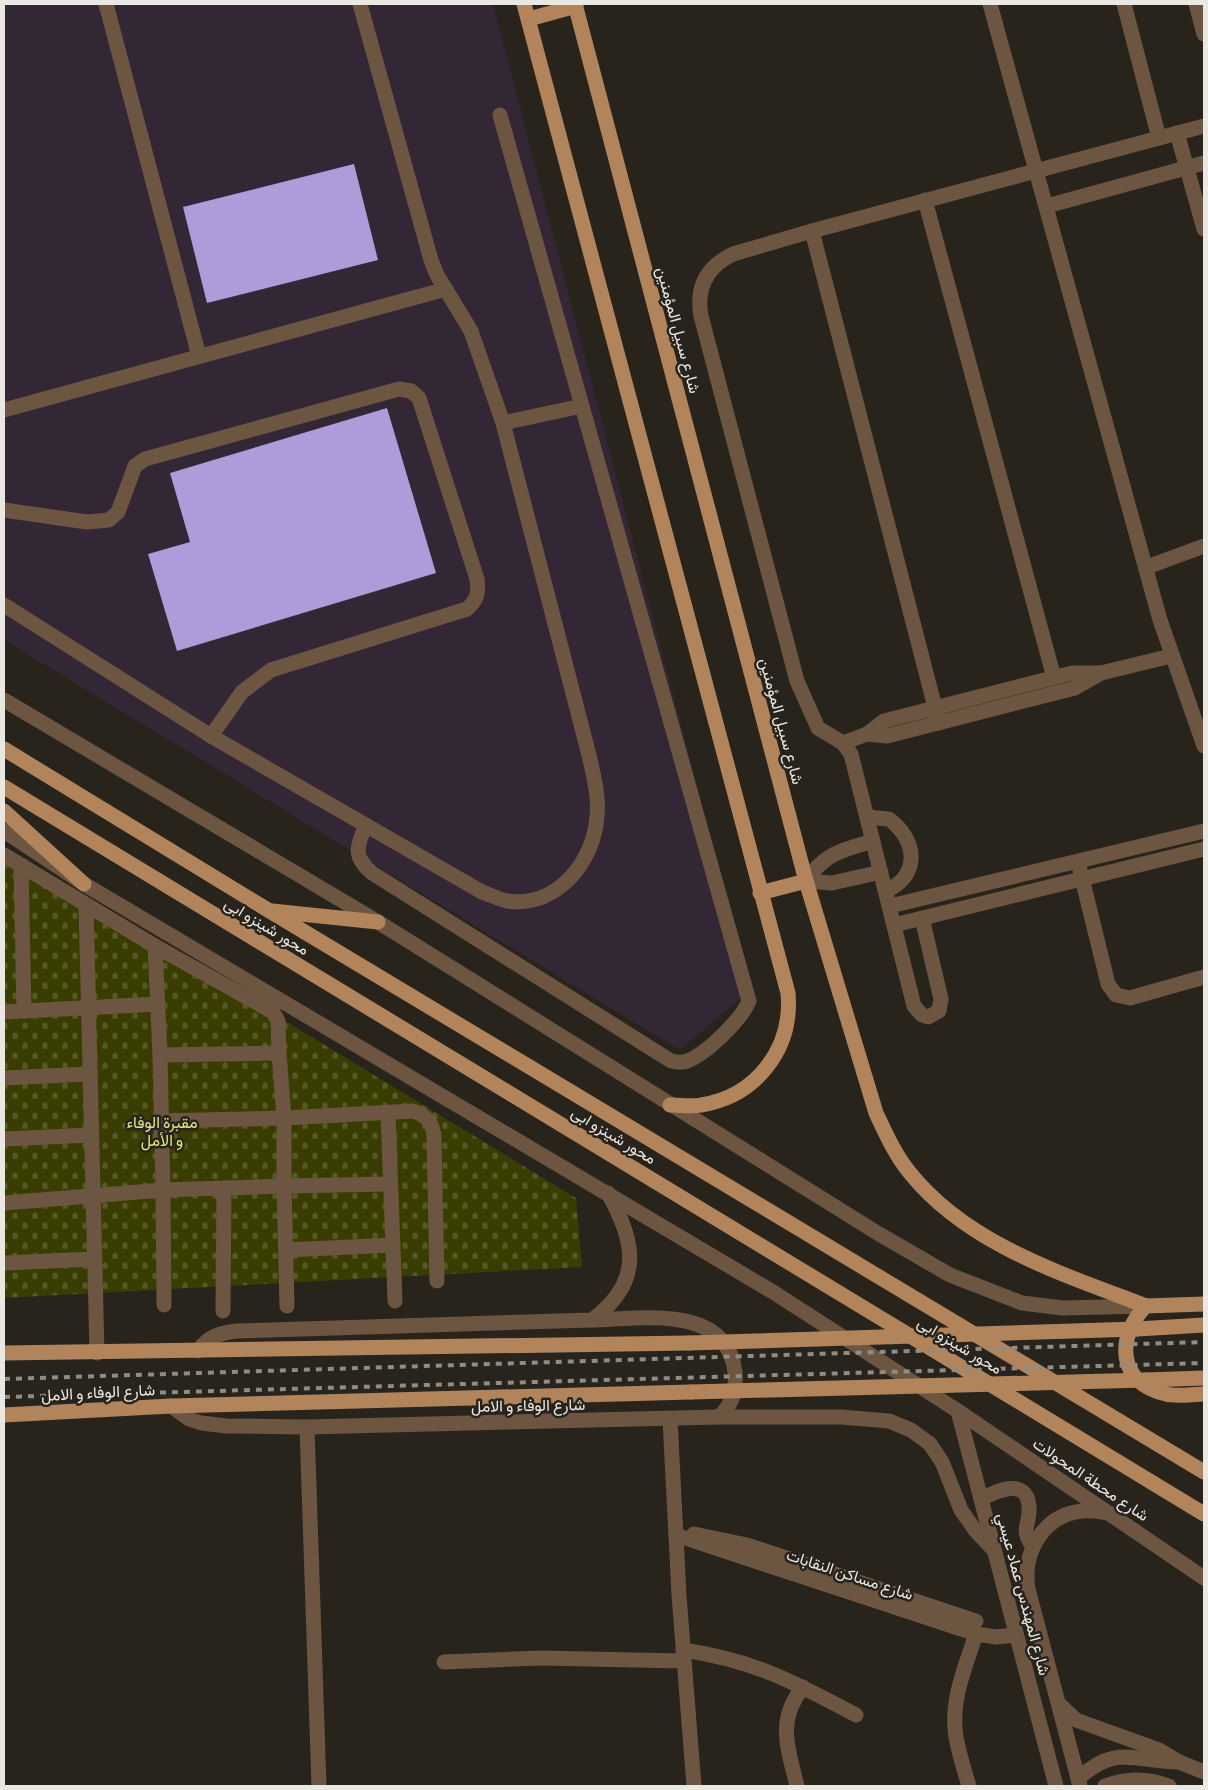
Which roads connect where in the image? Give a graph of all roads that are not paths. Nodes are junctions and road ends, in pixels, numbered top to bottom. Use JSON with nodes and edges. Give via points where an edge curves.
{"nodes":[{"id":1,"x":106,"y":4,"type":"edge"},
{"id":2,"x":360,"y":4,"type":"edge"},
{"id":3,"x":524,"y":4,"type":"edge"},
{"id":4,"x":990,"y":4,"type":"edge"},
{"id":5,"x":1125,"y":4,"type":"edge"},
{"id":6,"x":1196,"y":4,"type":"edge"},
{"id":7,"x":576,"y":5,"type":"edge"},
{"id":8,"x":529,"y":19,"type":"junction"},
{"id":9,"x":1204,"y":34,"type":"edge"},
{"id":10,"x":500,"y":115,"type":"dead end"},
{"id":11,"x":1204,"y":126,"type":"edge"},
{"id":12,"x":1177,"y":133,"type":"junction"},
{"id":13,"x":1159,"y":138,"type":"junction"},
{"id":14,"x":1204,"y":162,"type":"edge"},
{"id":15,"x":1187,"y":167,"type":"junction"},
{"id":16,"x":1037,"y":170,"type":"junction"},
{"id":17,"x":925,"y":200,"type":"junction"},
{"id":18,"x":1047,"y":206,"type":"junction"},
{"id":19,"x":1204,"y":229,"type":"edge"},
{"id":20,"x":812,"y":231,"type":"junction"},
{"id":21,"x":446,"y":289,"type":"junction"},
{"id":22,"x":199,"y":356,"type":"junction"},
{"id":23,"x":582,"y":406,"type":"junction"},
{"id":24,"x":4,"y":410,"type":"edge"},
{"id":25,"x":503,"y":423,"type":"junction"},
{"id":26,"x":4,"y":510,"type":"edge"},
{"id":27,"x":1204,"y":546,"type":"edge"},
{"id":28,"x":1147,"y":567,"type":"junction"},
{"id":29,"x":4,"y":605,"type":"edge"},
{"id":30,"x":1171,"y":656,"type":"junction"},
{"id":31,"x":1101,"y":673,"type":"junction"},
{"id":32,"x":1054,"y":678,"type":"junction"},
{"id":33,"x":4,"y":700,"type":"edge"},
{"id":34,"x":937,"y":715,"type":"junction"},
{"id":35,"x":211,"y":736,"type":"junction"},
{"id":36,"x":843,"y":743,"type":"junction"},
{"id":37,"x":1204,"y":746,"type":"edge"},
{"id":38,"x":4,"y":749,"type":"edge"},
{"id":39,"x":4,"y":788,"type":"edge"},
{"id":40,"x":4,"y":811,"type":"edge"},
{"id":41,"x":867,"y":817,"type":"junction"},
{"id":42,"x":366,"y":826,"type":"junction"},
{"id":43,"x":4,"y":831,"type":"edge"},
{"id":44,"x":1204,"y":831,"type":"edge"},
{"id":45,"x":873,"y":842,"type":"junction"},
{"id":46,"x":1204,"y":849,"type":"edge"},
{"id":47,"x":4,"y":855,"type":"edge"},
{"id":48,"x":1078,"y":861,"type":"junction"},
{"id":49,"x":21,"y":865,"type":"junction"},
{"id":50,"x":881,"y":872,"type":"junction"},
{"id":51,"x":1083,"y":879,"type":"junction"},
{"id":52,"x":806,"y":881,"type":"junction"},
{"id":53,"x":84,"y":884,"type":"junction"},
{"id":54,"x":886,"y":891,"type":"junction"},
{"id":55,"x":760,"y":893,"type":"junction"},
{"id":56,"x":86,"y":905,"type":"junction"},
{"id":57,"x":890,"y":906,"type":"junction"},
{"id":58,"x":268,"y":910,"type":"junction"},
{"id":59,"x":922,"y":918,"type":"junction"},
{"id":60,"x":378,"y":922,"type":"junction"},
{"id":61,"x":894,"y":924,"type":"junction"},
{"id":62,"x":155,"y":946,"type":"junction"},
{"id":63,"x":1204,"y":977,"type":"edge"},
{"id":64,"x":158,"y":1004,"type":"junction"},
{"id":65,"x":87,"y":1008,"type":"junction"},
{"id":66,"x":24,"y":1010,"type":"junction"},
{"id":67,"x":4,"y":1012,"type":"edge"},
{"id":68,"x":279,"y":1053,"type":"junction"},
{"id":69,"x":160,"y":1054,"type":"junction"},
{"id":70,"x":88,"y":1074,"type":"junction"},
{"id":71,"x":4,"y":1078,"type":"edge"},
{"id":72,"x":670,"y":1105,"type":"junction"},
{"id":73,"x":388,"y":1113,"type":"junction"},
{"id":74,"x":284,"y":1118,"type":"junction"},
{"id":75,"x":162,"y":1121,"type":"junction"},
{"id":76,"x":91,"y":1136,"type":"junction"},
{"id":77,"x":4,"y":1138,"type":"edge"},
{"id":78,"x":390,"y":1184,"type":"junction"},
{"id":79,"x":284,"y":1186,"type":"junction"},
{"id":80,"x":224,"y":1188,"type":"junction"},
{"id":81,"x":163,"y":1190,"type":"junction"},
{"id":82,"x":608,"y":1192,"type":"junction"},
{"id":83,"x":94,"y":1195,"type":"junction"},
{"id":84,"x":4,"y":1202,"type":"edge"},
{"id":85,"x":393,"y":1245,"type":"junction"},
{"id":86,"x":286,"y":1250,"type":"junction"},
{"id":87,"x":95,"y":1259,"type":"junction"},
{"id":88,"x":4,"y":1263,"type":"edge"},
{"id":89,"x":437,"y":1280,"type":"dead end"},
{"id":90,"x":396,"y":1301,"type":"dead end"},
{"id":91,"x":1204,"y":1304,"type":"edge"},
{"id":92,"x":164,"y":1305,"type":"dead end"},
{"id":93,"x":287,"y":1306,"type":"dead end"},
{"id":94,"x":1146,"y":1306,"type":"junction"},
{"id":95,"x":223,"y":1311,"type":"dead end"},
{"id":96,"x":592,"y":1320,"type":"junction"},
{"id":97,"x":1204,"y":1325,"type":"edge"},
{"id":98,"x":198,"y":1352,"type":"junction"},
{"id":99,"x":4,"y":1353,"type":"edge"},
{"id":100,"x":97,"y":1353,"type":"junction"},
{"id":101,"x":1204,"y":1378,"type":"edge"},
{"id":102,"x":1204,"y":1394,"type":"edge"},
{"id":103,"x":171,"y":1406,"type":"junction"},
{"id":104,"x":958,"y":1411,"type":"junction"},
{"id":105,"x":4,"y":1415,"type":"edge"},
{"id":106,"x":718,"y":1417,"type":"junction"},
{"id":107,"x":670,"y":1420,"type":"junction"},
{"id":108,"x":307,"y":1427,"type":"junction"},
{"id":109,"x":1203,"y":1470,"type":"edge"},
{"id":110,"x":981,"y":1499,"type":"junction"},
{"id":111,"x":1111,"y":1513,"type":"junction"},
{"id":112,"x":1204,"y":1514,"type":"edge"},
{"id":113,"x":694,"y":1534,"type":"dead end"},
{"id":114,"x":676,"y":1535,"type":"junction"},
{"id":115,"x":1033,"y":1547,"type":"junction"},
{"id":116,"x":992,"y":1548,"type":"junction"},
{"id":117,"x":740,"y":1550,"type":"junction"},
{"id":118,"x":1204,"y":1578,"type":"edge"},
{"id":119,"x":976,"y":1628,"type":"junction"},
{"id":120,"x":1016,"y":1635,"type":"junction"},
{"id":121,"x":683,"y":1655,"type":"junction"},
{"id":122,"x":444,"y":1662,"type":"dead end"},
{"id":123,"x":803,"y":1687,"type":"junction"},
{"id":124,"x":1058,"y":1702,"type":"junction"},
{"id":125,"x":856,"y":1715,"type":"dead end"},
{"id":126,"x":1179,"y":1762,"type":"junction"},
{"id":127,"x":1204,"y":1772,"type":"edge"},
{"id":128,"x":1079,"y":1782,"type":"edge"},
{"id":129,"x":319,"y":1786,"type":"edge"},
{"id":130,"x":694,"y":1786,"type":"edge"},
{"id":131,"x":797,"y":1786,"type":"edge"},
{"id":132,"x":969,"y":1786,"type":"edge"},
{"id":133,"x":1056,"y":1786,"type":"edge"},
{"id":134,"x":1105,"y":1786,"type":"edge"},
{"id":135,"x":1169,"y":1786,"type":"edge"}],
"edges":[{"from":1,"to":22,"type":"street"},
{"from":2,"to":21,"type":"street","via":[[431,260]]},
{"from":3,"to":8,"type":"main road"},
{"from":4,"to":16,"type":"street"},
{"from":5,"to":13,"type":"street"},
{"from":6,"to":9,"type":"street"},
{"from":7,"to":8,"type":"main road"},
{"from":7,"to":52,"type":"main road","name":"شارع سبيل المؤمنين"},
{"from":8,"to":55,"type":"main road"},
{"from":10,"to":23,"type":"street"},
{"from":11,"to":12,"type":"street"},
{"from":12,"to":13,"type":"street"},
{"from":12,"to":15,"type":"street"},
{"from":13,"to":16,"type":"street"},
{"from":14,"to":15,"type":"street"},
{"from":15,"to":18,"type":"street"},
{"from":15,"to":19,"type":"street"},
{"from":16,"to":17,"type":"street"},
{"from":16,"to":18,"type":"street"},
{"from":17,"to":20,"type":"street"},
{"from":17,"to":32,"type":"street"},
{"from":18,"to":28,"type":"street"},
{"from":20,"to":34,"type":"street"},
{"from":20,"to":36,"type":"street","via":[[722,260],[704,279],[699,304],[797,681],[818,728]]},
{"from":21,"to":22,"type":"street"},
{"from":21,"to":25,"type":"street","via":[[471,331]]},
{"from":22,"to":24,"type":"street"},
{"from":23,"to":25,"type":"street"},
{"from":23,"to":42,"type":"street","via":[[749,1001],[746,1010],[721,1038],[692,1059],[671,1061],[372,873],[362,864],[357,849]]},
{"from":25,"to":42,"type":"street","via":[[590,759],[597,792],[594,841],[570,880],[553,892],[534,899],[508,901],[482,892]]},
{"from":26,"to":35,"type":"street","via":[[87,522],[109,520],[118,512],[135,466],[145,459],[399,389],[411,391],[419,398],[477,579],[475,601],[467,609],[271,670],[242,692]]},
{"from":27,"to":28,"type":"street"},
{"from":28,"to":30,"type":"street"},
{"from":29,"to":35,"type":"street"},
{"from":30,"to":31,"type":"street"},
{"from":30,"to":37,"type":"street"},
{"from":31,"to":32,"type":"street","via":[[1082,672]]},
{"from":31,"to":34,"type":"street","via":[[1076,688]]},
{"from":32,"to":34,"type":"street"},
{"from":33,"to":60,"type":"street"},
{"from":34,"to":36,"type":"street","via":[[884,721],[867,734]]},
{"from":35,"to":42,"type":"street"},
{"from":36,"to":41,"type":"street","via":[[851,754]]},
{"from":38,"to":58,"type":"main road","name":"محور شينزو ابى"},
{"from":39,"to":112,"type":"main road","name":"محور شينزو ابى"},
{"from":40,"to":53,"type":"main road"},
{"from":41,"to":45,"type":"street"},
{"from":41,"to":54,"type":"street","via":[[889,819],[905,834],[910,845],[910,867],[905,878]]},
{"from":43,"to":53,"type":"street","name":"شارع محطة المحولات"},
{"from":44,"to":48,"type":"street"},
{"from":45,"to":50,"type":"street"},
{"from":45,"to":52,"type":"street","via":[[833,854],[816,866]]},
{"from":46,"to":51,"type":"street"},
{"from":47,"to":49,"type":"street"},
{"from":48,"to":51,"type":"street"},
{"from":48,"to":57,"type":"street"},
{"from":49,"to":56,"type":"street"},
{"from":49,"to":66,"type":"street"},
{"from":50,"to":52,"type":"street","via":[[832,883]]},
{"from":50,"to":54,"type":"street"},
{"from":51,"to":59,"type":"street"},
{"from":51,"to":63,"type":"street","via":[[1108,984],[1116,995],[1130,998]]},
{"from":52,"to":55,"type":"main road"},
{"from":52,"to":94,"type":"main road","name":"شارع سبيل المؤمنين","via":[[876,1113],[890,1144],[909,1172],[931,1197],[963,1221],[1018,1254]]},
{"from":53,"to":82,"type":"street","name":"شارع محطة المحولات"},
{"from":54,"to":57,"type":"street"},
{"from":55,"to":72,"type":"main road","via":[[788,993],[788,1020],[781,1046],[758,1077],[731,1096],[700,1105]]},
{"from":56,"to":62,"type":"street"},
{"from":56,"to":65,"type":"street"},
{"from":57,"to":61,"type":"street"},
{"from":58,"to":60,"type":"main road"},
{"from":58,"to":109,"type":"main road","name":"محور شينزو ابى"},
{"from":59,"to":61,"type":"street"},
{"from":59,"to":61,"type":"street","via":[[941,999],[939,1011],[928,1017],[914,1006]]},
{"from":60,"to":72,"type":"street"},
{"from":62,"to":64,"type":"street"},
{"from":62,"to":68,"type":"street","via":[[273,1012],[278,1020]]},
{"from":64,"to":65,"type":"street"},
{"from":64,"to":69,"type":"street"},
{"from":65,"to":66,"type":"street"},
{"from":65,"to":70,"type":"street"},
{"from":66,"to":67,"type":"street"},
{"from":68,"to":69,"type":"street"},
{"from":68,"to":74,"type":"street"},
{"from":69,"to":75,"type":"street"},
{"from":70,"to":71,"type":"street"},
{"from":70,"to":76,"type":"street"},
{"from":72,"to":94,"type":"street","via":[[950,1275],[1022,1303],[1063,1308]]},
{"from":73,"to":74,"type":"street"},
{"from":73,"to":78,"type":"street"},
{"from":73,"to":89,"type":"street","via":[[413,1111],[422,1114],[433,1128]]},
{"from":74,"to":75,"type":"street"},
{"from":74,"to":79,"type":"street"},
{"from":75,"to":81,"type":"street"},
{"from":76,"to":77,"type":"street"},
{"from":76,"to":83,"type":"street"},
{"from":78,"to":79,"type":"street"},
{"from":78,"to":85,"type":"street"},
{"from":79,"to":80,"type":"street"},
{"from":79,"to":86,"type":"street"},
{"from":80,"to":81,"type":"street"},
{"from":80,"to":95,"type":"street"},
{"from":81,"to":83,"type":"street"},
{"from":81,"to":92,"type":"street"},
{"from":82,"to":96,"type":"street","via":[[627,1231],[629,1268],[614,1301]]},
{"from":82,"to":104,"type":"street","name":"شارع محطة المحولات","via":[[773,1292]]},
{"from":83,"to":84,"type":"street"},
{"from":83,"to":87,"type":"street"},
{"from":85,"to":86,"type":"street"},
{"from":85,"to":90,"type":"street"},
{"from":86,"to":93,"type":"street"},
{"from":87,"to":88,"type":"street"},
{"from":87,"to":100,"type":"street"},
{"from":91,"to":94,"type":"main road"},
{"from":94,"to":102,"type":"main road","via":[[1134,1318],[1126,1336],[1126,1356],[1133,1375],[1148,1388],[1167,1395]]},
{"from":96,"to":98,"type":"street","via":[[237,1331],[213,1336]]},
{"from":96,"to":106,"type":"street","via":[[676,1319],[703,1326],[714,1334],[731,1357],[735,1378],[733,1399]]},
{"from":97,"to":98,"type":"main road","bridge":true,"via":[[689,1343]]},
{"from":98,"to":100,"type":"main road"},
{"from":99,"to":100,"type":"main road"},
{"from":101,"to":103,"type":"main road","bridge":true},
{"from":103,"to":105,"type":"main road","name":"شارع الوفاء و الامل"},
{"from":103,"to":108,"type":"street","name":"شارع الوفاء و الامل","via":[[201,1423]]},
{"from":104,"to":110,"type":"street","name":"شارع المهندس عماد عيسي"},
{"from":104,"to":111,"type":"street","name":"شارع محطة المحولات"},
{"from":106,"to":107,"type":"street","name":"شارع الوفاء و الامل"},
{"from":106,"to":116,"type":"street","name":"شارع الوفاء و الامل","via":[[866,1417],[889,1421],[911,1430],[930,1444],[942,1462],[961,1510]]},
{"from":107,"to":108,"type":"street","name":"شارع الوفاء و الامل"},
{"from":107,"to":114,"type":"street"},
{"from":108,"to":129,"type":"street"},
{"from":110,"to":115,"type":"street","via":[[1007,1488],[1024,1494],[1029,1506],[1025,1533]]},
{"from":110,"to":116,"type":"street","name":"شارع المهندس عماد عيسي"},
{"from":111,"to":115,"type":"street","name":"شارع المهندس عماد عيسي","via":[[1084,1511],[1063,1516],[1045,1529]]},
{"from":111,"to":118,"type":"street","name":"شارع محطة المحولات"},
{"from":113,"to":117,"type":"street"},
{"from":114,"to":117,"type":"street","name":"شارع مساكن النقابات"},
{"from":114,"to":121,"type":"street"},
{"from":115,"to":124,"type":"street","name":"شارع المهندس عماد عيسي","via":[[1026,1578]]},
{"from":116,"to":120,"type":"street","name":"شارع المهندس عماد عيسي"},
{"from":117,"to":119,"type":"street","name":"شارع مساكن النقابات"},
{"from":119,"to":120,"type":"street","name":"شارع مساكن النقابات","via":[[996,1637]]},
{"from":119,"to":132,"type":"street","via":[[960,1681],[954,1715],[956,1738]]},
{"from":120,"to":133,"type":"street","name":"شارع المهندس عماد عيسي"},
{"from":121,"to":122,"type":"street"},
{"from":121,"to":123,"type":"street","via":[[746,1663]]},
{"from":121,"to":130,"type":"street"},
{"from":123,"to":125,"type":"street"},
{"from":123,"to":131,"type":"street","via":[[791,1704],[786,1725]]},
{"from":124,"to":126,"type":"street","via":[[1076,1720],[1159,1750]]},
{"from":124,"to":128,"type":"street","name":"شارع المهندس عماد عيسي"},
{"from":126,"to":127,"type":"street"},
{"from":126,"to":128,"type":"street","via":[[1117,1757],[1098,1763]]},
{"from":134,"to":135,"type":"street","via":[[1140,1779]]}]}
